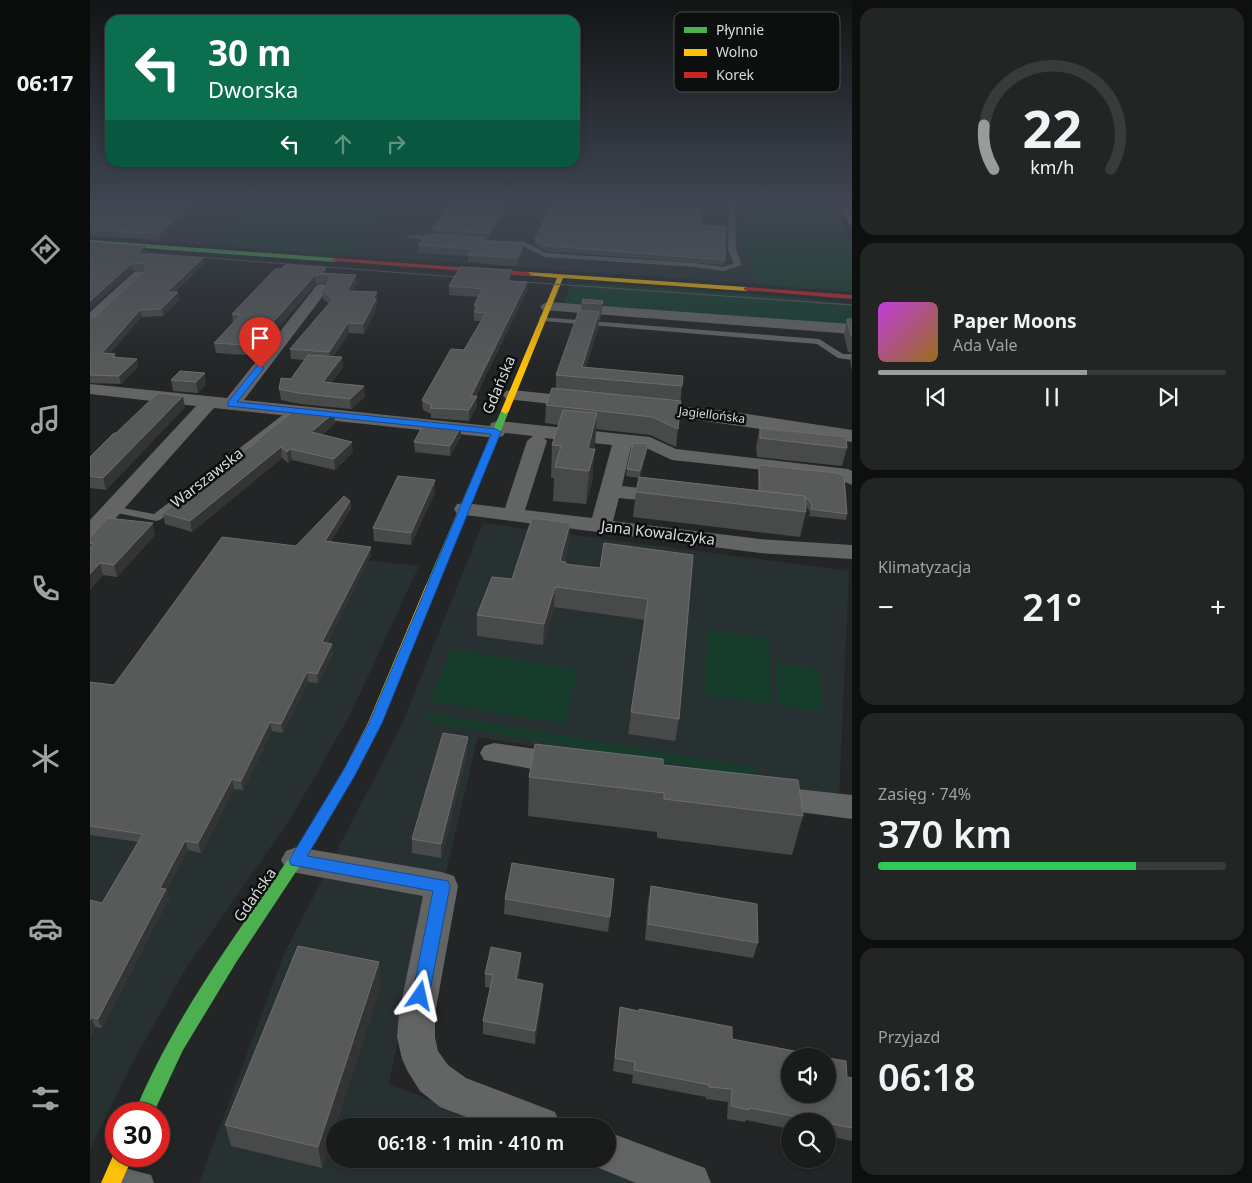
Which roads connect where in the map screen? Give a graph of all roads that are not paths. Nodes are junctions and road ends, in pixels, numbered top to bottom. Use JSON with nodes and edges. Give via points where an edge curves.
{"nodes":[{"id":1,"x":342,"y":260,"type":"edge"},
{"id":2,"x":623,"y":260,"type":"edge"},
{"id":3,"x":736,"y":260,"type":"edge"},
{"id":4,"x":139,"y":275,"type":"edge"},
{"id":5,"x":561,"y":276,"type":"junction"},
{"id":6,"x":322,"y":288,"type":"edge"},
{"id":7,"x":852,"y":297,"type":"edge"},
{"id":8,"x":546,"y":313,"type":"junction"},
{"id":9,"x":90,"y":320,"type":"edge"},
{"id":10,"x":852,"y":329,"type":"edge"},
{"id":11,"x":852,"y":357,"type":"edge"},
{"id":12,"x":90,"y":389,"type":"edge"},
{"id":13,"x":512,"y":395,"type":"junction"},
{"id":14,"x":210,"y":401,"type":"junction"},
{"id":15,"x":232,"y":404,"type":"junction"},
{"id":16,"x":601,"y":404,"type":"edge"},
{"id":17,"x":630,"y":407,"type":"edge"},
{"id":18,"x":293,"y":410,"type":"junction"},
{"id":19,"x":497,"y":429,"type":"junction"},
{"id":20,"x":852,"y":436,"type":"edge"},
{"id":21,"x":537,"y":441,"type":"dead end"},
{"id":22,"x":623,"y":441,"type":"junction"},
{"id":23,"x":852,"y":480,"type":"edge"},
{"id":24,"x":610,"y":490,"type":"junction"},
{"id":25,"x":691,"y":500,"type":"edge"},
{"id":26,"x":465,"y":509,"type":"junction"},
{"id":27,"x":513,"y":515,"type":"junction"},
{"id":28,"x":99,"y":519,"type":"edge"},
{"id":29,"x":601,"y":526,"type":"junction"},
{"id":30,"x":852,"y":552,"type":"edge"},
{"id":31,"x":494,"y":753,"type":"dead end"},
{"id":32,"x":592,"y":769,"type":"edge"},
{"id":33,"x":739,"y":792,"type":"edge"},
{"id":34,"x":852,"y":807,"type":"edge"},
{"id":35,"x":297,"y":860,"type":"junction"},
{"id":36,"x":149,"y":1102,"type":"edge"},
{"id":37,"x":519,"y":1118,"type":"edge"},
{"id":38,"x":616,"y":1155,"type":"edge"},
{"id":39,"x":118,"y":1167,"type":"edge"},
{"id":40,"x":112,"y":1180,"type":"edge"},
{"id":41,"x":142,"y":1183,"type":"edge"},
{"id":42,"x":690,"y":1183,"type":"edge"}],
"edges":[{"from":1,"to":5,"type":"street"},
{"from":2,"to":3,"type":"lane","via":[[723,269],[738,265]]},
{"from":4,"to":9,"type":"street"},
{"from":5,"to":7,"type":"street"},
{"from":5,"to":8,"type":"street","name":"Gdańska"},
{"from":6,"to":15,"type":"street"},
{"from":8,"to":10,"type":"street"},
{"from":8,"to":11,"type":"lane","via":[[819,342],[841,356]]},
{"from":8,"to":13,"type":"street","name":"Gdańska"},
{"from":12,"to":14,"type":"street"},
{"from":13,"to":16,"type":"street"},
{"from":13,"to":19,"type":"street","name":"Gdańska"},
{"from":14,"to":15,"type":"street"},
{"from":14,"to":28,"type":"street","name":"Warszawska"},
{"from":15,"to":18,"type":"street"},
{"from":17,"to":20,"type":"street","name":"Jagiellońska","via":[[734,418]]},
{"from":18,"to":19,"type":"street"},
{"from":18,"to":28,"type":"lane","name":"Warszawska","via":[[156,518]]},
{"from":19,"to":22,"type":"street"},
{"from":19,"to":26,"type":"street","name":"Gdańska"},
{"from":21,"to":27,"type":"street"},
{"from":22,"to":23,"type":"street","via":[[650,444],[672,454],[841,473]]},
{"from":22,"to":24,"type":"street"},
{"from":24,"to":25,"type":"street"},
{"from":24,"to":29,"type":"street"},
{"from":26,"to":27,"type":"street","name":"Jana Kowalczyka"},
{"from":26,"to":35,"type":"street","name":"Gdańska","via":[[375,723],[349,774]]},
{"from":27,"to":29,"type":"street","name":"Jana Kowalczyka"},
{"from":29,"to":30,"type":"street","name":"Jana Kowalczyka","via":[[760,546]]},
{"from":31,"to":32,"type":"street"},
{"from":33,"to":34,"type":"street"},
{"from":35,"to":36,"type":"street","name":"Gdańska","via":[[230,956],[176,1044]]},
{"from":35,"to":37,"type":"street","via":[[442,886],[417,1014],[416,1037],[421,1059],[434,1078],[454,1093]]},
{"from":38,"to":42,"type":"street"},
{"from":39,"to":40,"type":"street"},
{"from":40,"to":41,"type":"lane"}]}
